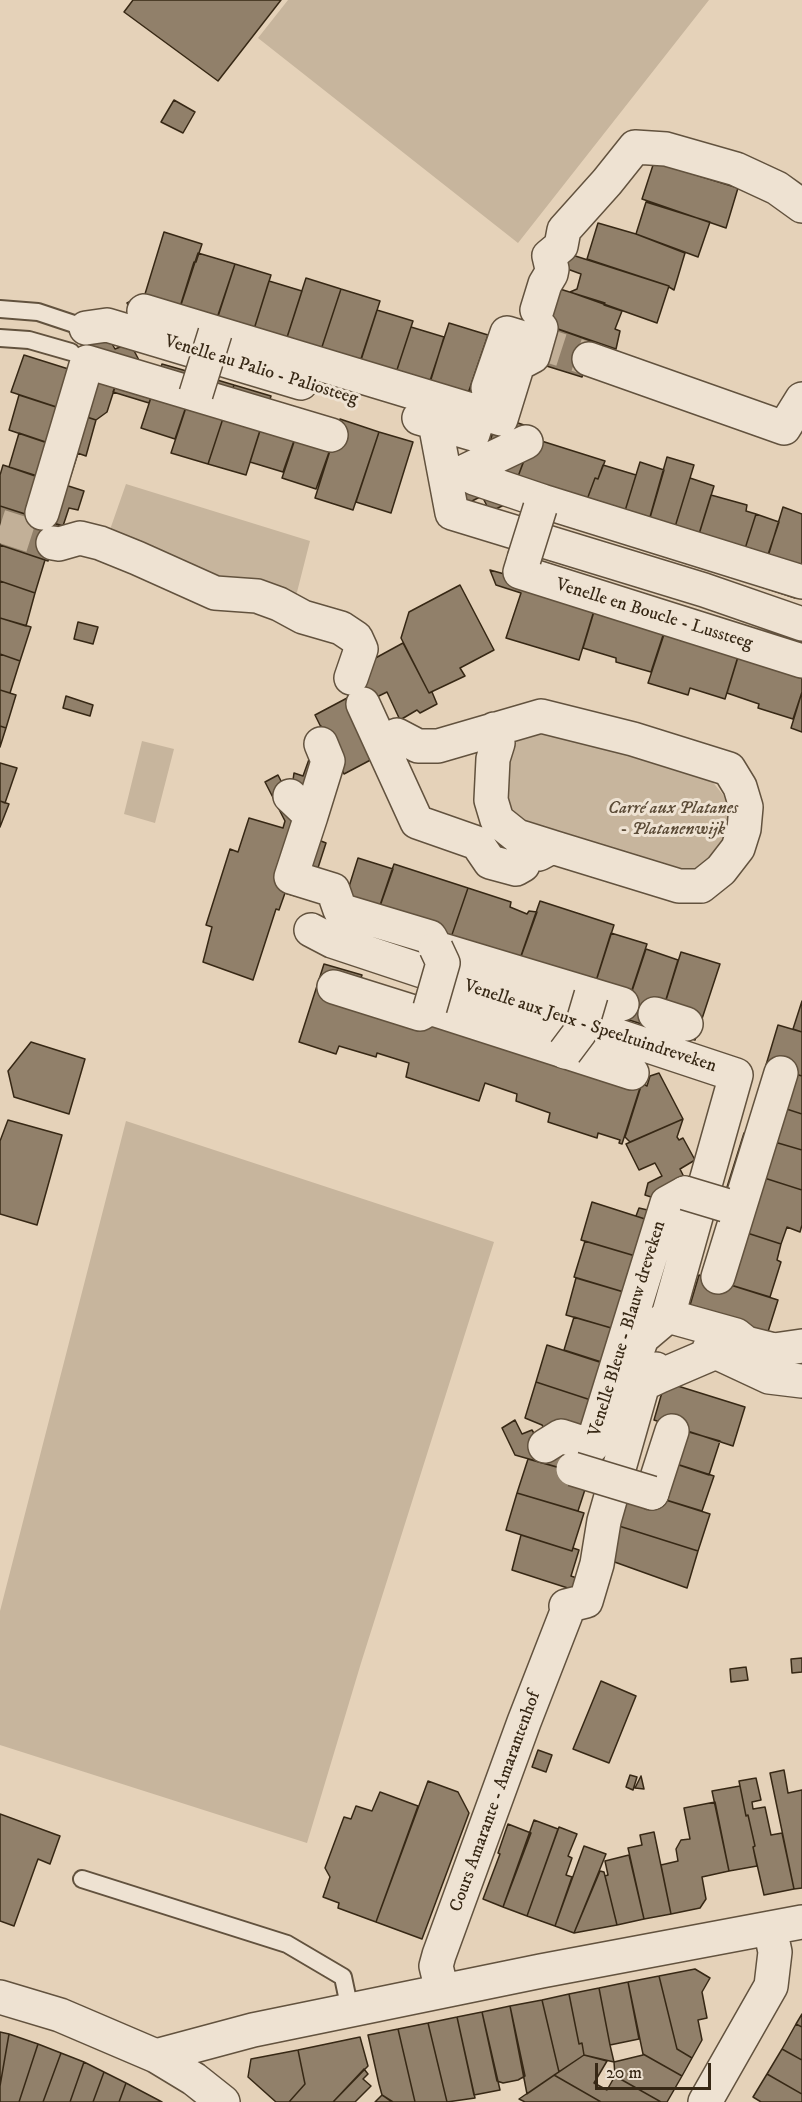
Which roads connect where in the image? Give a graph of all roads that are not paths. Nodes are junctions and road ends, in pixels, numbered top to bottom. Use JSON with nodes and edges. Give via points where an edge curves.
{"nodes":[{"id":1,"x":802,"y":206,"type":"edge"},
{"id":2,"x":0,"y":309,"type":"edge"},
{"id":3,"x":215,"y":333,"type":"junction"},
{"id":4,"x":79,"y":336,"type":"junction"},
{"id":5,"x":0,"y":338,"type":"edge"},
{"id":6,"x":589,"y":359,"type":"tunnel mouth"},
{"id":7,"x":196,"y":394,"type":"junction"},
{"id":8,"x":802,"y":399,"type":"edge"},
{"id":9,"x":491,"y":410,"type":"junction"},
{"id":10,"x":435,"y":423,"type":"junction"},
{"id":11,"x":331,"y":435,"type":"dead end"},
{"id":12,"x":526,"y":442,"type":"dead end"},
{"id":13,"x":472,"y":470,"type":"junction"},
{"id":14,"x":523,"y":543,"type":"junction"},
{"id":15,"x":802,"y":582,"type":"edge"},
{"id":16,"x":802,"y":624,"type":"edge"},
{"id":17,"x":802,"y":661,"type":"edge"},
{"id":18,"x":494,"y":729,"type":"junction"},
{"id":19,"x":381,"y":742,"type":"junction"},
{"id":20,"x":321,"y":744,"type":"dead end"},
{"id":21,"x":310,"y":816,"type":"junction"},
{"id":22,"x":538,"y":856,"type":"junction"},
{"id":23,"x":367,"y":915,"type":"dead end"},
{"id":24,"x":311,"y":930,"type":"dead end"},
{"id":25,"x":436,"y":948,"type":"junction"},
{"id":26,"x":334,"y":987,"type":"dead end"},
{"id":27,"x":591,"y":995,"type":"junction"},
{"id":28,"x":622,"y":1004,"type":"dead end"},
{"id":29,"x":430,"y":1008,"type":"junction"},
{"id":30,"x":655,"y":1014,"type":"dead end"},
{"id":31,"x":686,"y":1024,"type":"dead end"},
{"id":32,"x":565,"y":1052,"type":"junction"},
{"id":33,"x":632,"y":1073,"type":"dead end"},
{"id":34,"x":781,"y":1073,"type":"dead end"},
{"id":35,"x":732,"y":1207,"type":"junction"},
{"id":36,"x":718,"y":1277,"type":"dead end"},
{"id":37,"x":802,"y":1346,"type":"edge"},
{"id":38,"x":673,"y":1349,"type":"junction"},
{"id":39,"x":802,"y":1381,"type":"edge"},
{"id":40,"x":672,"y":1431,"type":"dead end"},
{"id":41,"x":82,"y":1879,"type":"dead end"},
{"id":42,"x":802,"y":1922,"type":"edge"},
{"id":43,"x":770,"y":1928,"type":"junction"},
{"id":44,"x":442,"y":1991,"type":"junction"},
{"id":45,"x":0,"y":1997,"type":"edge"},
{"id":46,"x":350,"y":2010,"type":"junction"},
{"id":47,"x":156,"y":2056,"type":"junction"},
{"id":48,"x":223,"y":2102,"type":"edge"},
{"id":49,"x":705,"y":2102,"type":"edge"}],
"edges":[{"from":1,"to":9,"type":"street","via":[[777,188],[736,169],[666,149],[635,147],[564,230],[561,246],[549,255],[552,269],[536,328],[507,333]]},
{"from":2,"to":4,"type":"lane","via":[[38,312]]},
{"from":3,"to":7,"type":"street","bridge":true},
{"from":3,"to":9,"type":"street"},
{"from":3,"to":9,"type":"street","via":[[144,311]]},
{"from":4,"to":5,"type":"lane"},
{"from":4,"to":10,"type":"street","name":"Venelle au Palio - Paliosteeg","via":[[107,325]]},
{"from":6,"to":8,"type":"street","via":[[784,428]]},
{"from":7,"to":11,"type":"street"},
{"from":7,"to":19,"type":"street","via":[[87,362],[48,528],[59,544],[80,538],[100,543],[216,593],[257,596],[303,617],[341,628],[356,638],[361,649],[356,683]]},
{"from":9,"to":10,"type":"street","name":"Venelle au Palio - Paliosteeg","via":[[473,435]]},
{"from":9,"to":13,"type":"street","via":[[503,423]]},
{"from":10,"to":14,"type":"street","via":[[452,513]]},
{"from":12,"to":13,"type":"street"},
{"from":13,"to":14,"type":"street"},
{"from":14,"to":15,"type":"street"},
{"from":14,"to":16,"type":"street","via":[[704,590]]},
{"from":14,"to":17,"type":"street","name":"Venelle en Boucle - Lussteeg","via":[[520,572]]},
{"from":18,"to":19,"type":"street","via":[[438,746],[418,746],[397,735]]},
{"from":18,"to":22,"type":"street","via":[[498,743],[493,759],[491,800],[497,820]]},
{"from":18,"to":22,"type":"street","via":[[541,716],[729,769],[746,807],[738,848],[721,870],[701,886],[679,886]]},
{"from":19,"to":22,"type":"street","via":[[417,822],[477,843],[490,862],[516,869]]},
{"from":20,"to":21,"type":"street","via":[[328,761]]},
{"from":21,"to":23,"type":"street","via":[[290,796],[297,807],[283,861],[286,871],[337,887],[346,908]]},
{"from":21,"to":25,"type":"street","via":[[291,877],[333,890],[340,910],[430,937]]},
{"from":24,"to":38,"type":"street","name":"Venelle aux Jeux - Speeltuindreveken","via":[[332,941],[736,1075]]},
{"from":25,"to":27,"type":"street"},
{"from":25,"to":29,"type":"street","bridge":true,"via":[[443,963]]},
{"from":26,"to":29,"type":"street","via":[[420,1014]]},
{"from":27,"to":28,"type":"street"},
{"from":27,"to":32,"type":"street","bridge":true,"via":[[580,1032]]},
{"from":29,"to":32,"type":"street"},
{"from":30,"to":31,"type":"street"},
{"from":32,"to":33,"type":"street"},
{"from":34,"to":35,"type":"street"},
{"from":35,"to":36,"type":"street"},
{"from":35,"to":40,"type":"street","name":"Venelle Bleue - Blauw dreveken","bridge":true,"via":[[685,1193],[667,1203],[592,1446],[561,1436],[559,1453],[652,1493]]},
{"from":37,"to":38,"type":"street","via":[[774,1350],[736,1335]]},
{"from":38,"to":39,"type":"street","via":[[769,1377]]},
{"from":38,"to":44,"type":"street","name":"Cours Amarante - Amarantenhof","via":[[643,1384],[586,1600],[566,1610],[524,1722],[436,1966]]},
{"from":41,"to":46,"type":"lane","via":[[287,1944],[343,1977]]},
{"from":42,"to":43,"type":"street"},
{"from":43,"to":44,"type":"street"},
{"from":43,"to":49,"type":"street","via":[[775,1952],[771,1986]]},
{"from":44,"to":46,"type":"street"},
{"from":45,"to":47,"type":"street","via":[[60,2015]]},
{"from":46,"to":47,"type":"street"},
{"from":47,"to":48,"type":"street"}]}
